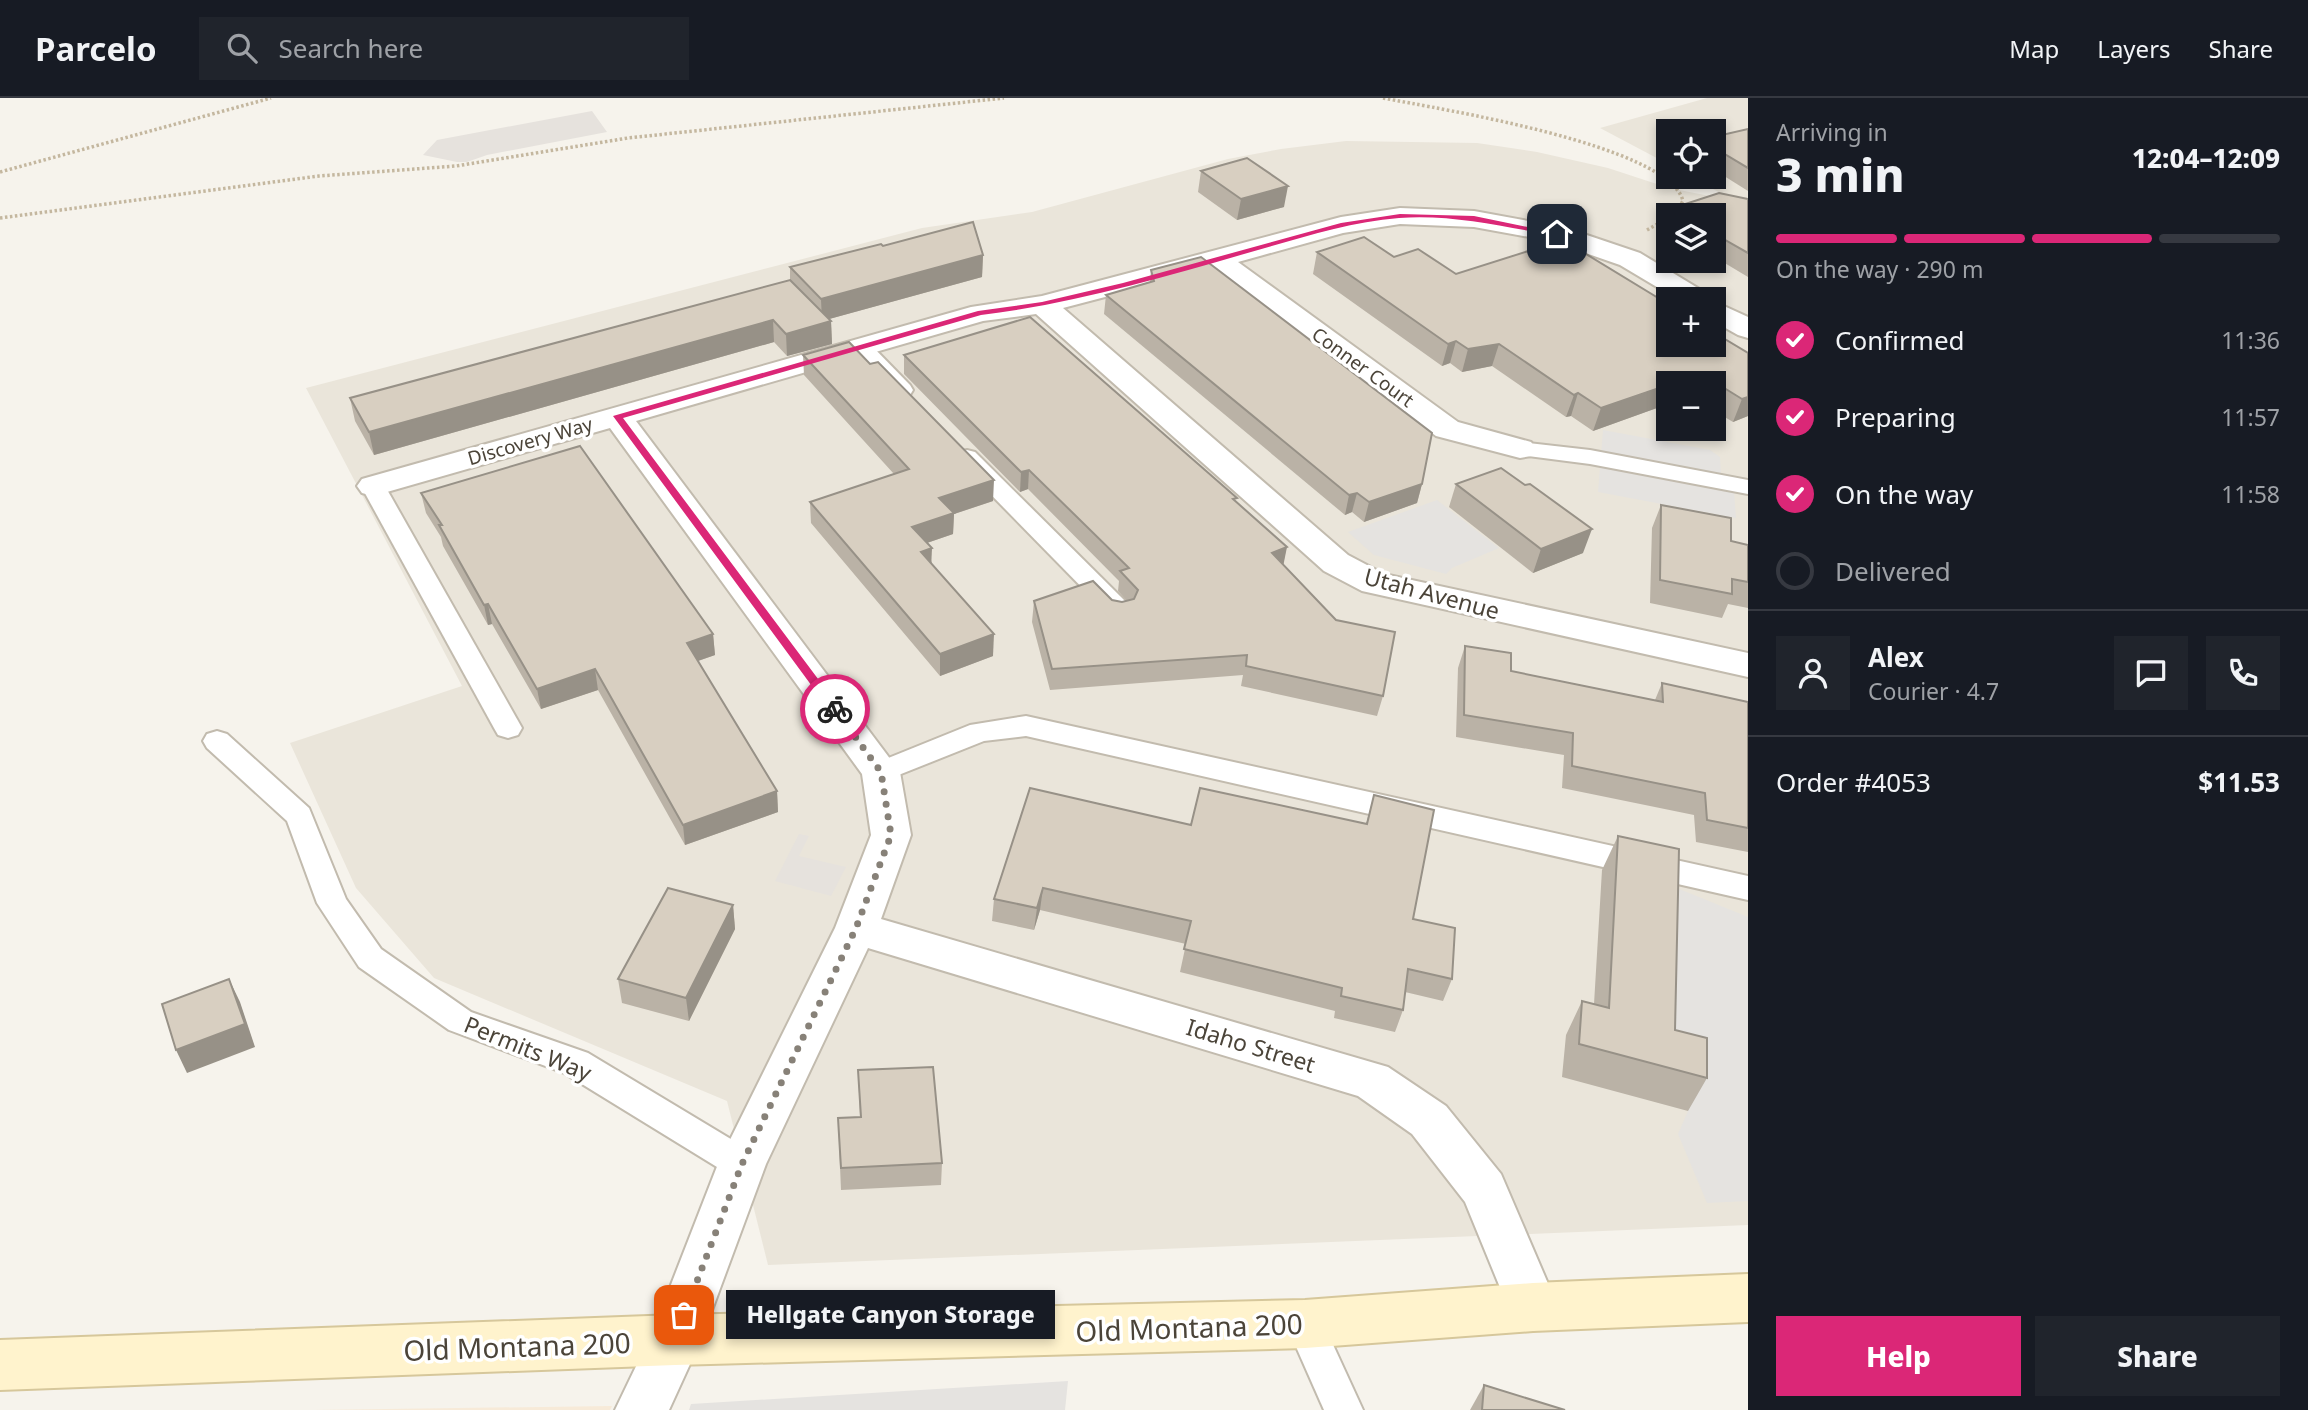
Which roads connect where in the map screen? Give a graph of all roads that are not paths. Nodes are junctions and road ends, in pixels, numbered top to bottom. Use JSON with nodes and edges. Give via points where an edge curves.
{"nodes":[{"id":1,"x":1217,"y":260,"type":"junction"},
{"id":2,"x":1676,"y":287,"type":"edge"},
{"id":3,"x":1042,"y":305,"type":"junction"},
{"id":4,"x":1726,"y":316,"type":"edge"},
{"id":5,"x":1748,"y":329,"type":"edge"},
{"id":6,"x":860,"y":348,"type":"junction"},
{"id":7,"x":917,"y":406,"type":"edge"},
{"id":8,"x":617,"y":416,"type":"junction"},
{"id":9,"x":951,"y":441,"type":"edge"},
{"id":10,"x":1520,"y":449,"type":"joint"},
{"id":11,"x":373,"y":486,"type":"joint"},
{"id":12,"x":1748,"y":486,"type":"edge"},
{"id":13,"x":1120,"y":612,"type":"edge"},
{"id":14,"x":1748,"y":665,"type":"edge"},
{"id":15,"x":508,"y":728,"type":"dead end"},
{"id":16,"x":216,"y":741,"type":"dead end"},
{"id":17,"x":881,"y":772,"type":"junction"},
{"id":18,"x":1748,"y":888,"type":"edge"},
{"id":19,"x":856,"y":928,"type":"junction"},
{"id":20,"x":742,"y":1164,"type":"junction"},
{"id":21,"x":1748,"y":1298,"type":"edge"},
{"id":22,"x":1533,"y":1307,"type":"junction"},
{"id":23,"x":1306,"y":1324,"type":"junction"},
{"id":24,"x":674,"y":1340,"type":"junction"},
{"id":25,"x":0,"y":1365,"type":"edge"},
{"id":26,"x":642,"y":1410,"type":"edge"},
{"id":27,"x":1344,"y":1410,"type":"edge"}],
"edges":[{"from":1,"to":2,"type":"street","name":"Discovery Way","via":[[1378,218],[1474,219],[1557,234],[1630,259]]},
{"from":1,"to":3,"type":"street","name":"Discovery Way"},
{"from":1,"to":10,"type":"street","name":"Conner Court","via":[[1447,429]]},
{"from":3,"to":6,"type":"street","name":"Discovery Way","via":[[981,313]]},
{"from":3,"to":14,"type":"street","name":"Utah Avenue","via":[[1336,563],[1374,583]]},
{"from":4,"to":5,"type":"street"},
{"from":6,"to":7,"type":"lane"},
{"from":6,"to":8,"type":"street","name":"Discovery Way"},
{"from":8,"to":11,"type":"street","name":"Discovery Way"},
{"from":8,"to":17,"type":"street"},
{"from":9,"to":13,"type":"lane"},
{"from":10,"to":12,"type":"lane"},
{"from":11,"to":15,"type":"lane"},
{"from":16,"to":20,"type":"lane","name":"Permits Way","via":[[299,816],[332,904],[370,958],[460,1021],[576,1063]]},
{"from":17,"to":18,"type":"lane","via":[[980,732],[1026,726]]},
{"from":17,"to":19,"type":"street","via":[[891,835]]},
{"from":19,"to":20,"type":"street"},
{"from":19,"to":22,"type":"street","name":"Idaho Street","via":[[1372,1081],[1429,1120],[1484,1189]]},
{"from":20,"to":24,"type":"street"},
{"from":21,"to":22,"type":"main road","name":"Old Montana 200"},
{"from":22,"to":23,"type":"main road","name":"Old Montana 200"},
{"from":23,"to":24,"type":"main road","name":"Old Montana 200"},
{"from":23,"to":27,"type":"lane"},
{"from":24,"to":25,"type":"main road","name":"Old Montana 200"},
{"from":24,"to":26,"type":"street"}]}
